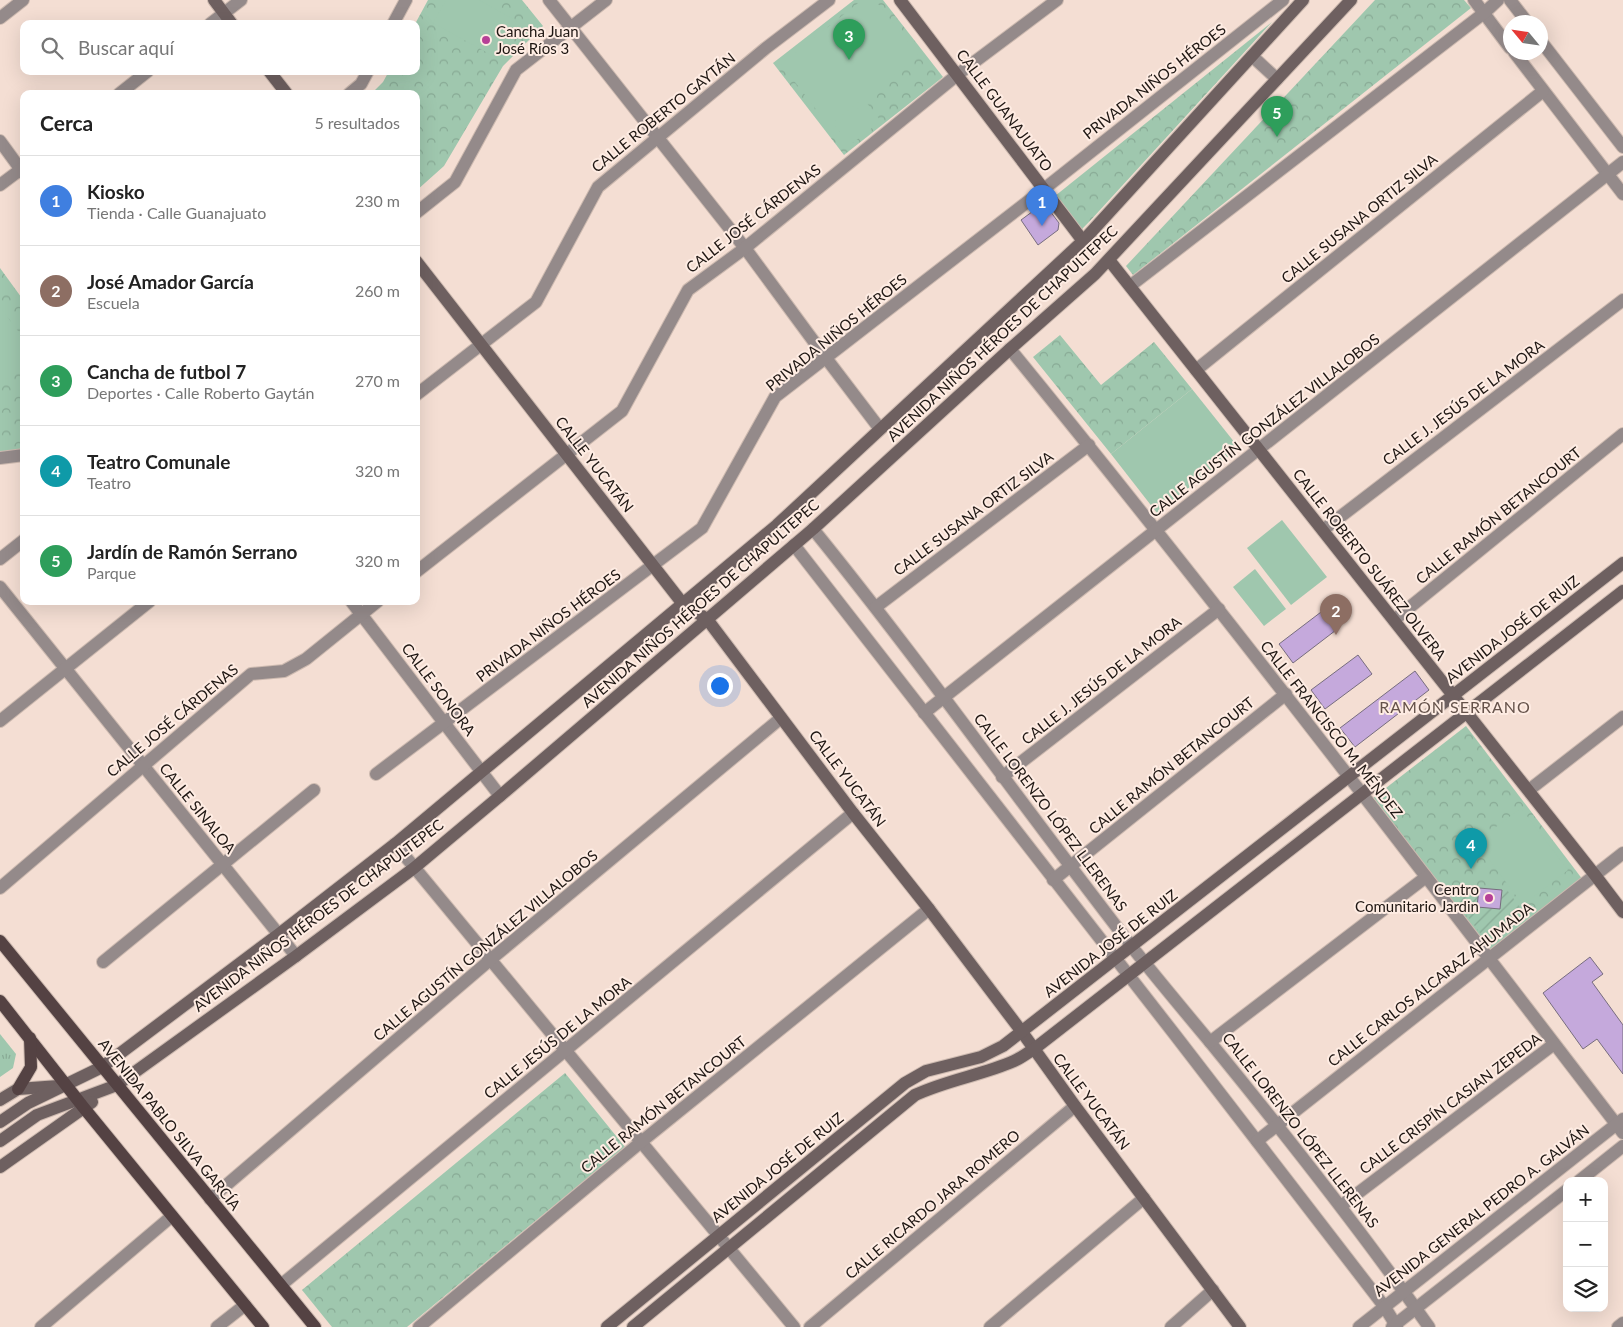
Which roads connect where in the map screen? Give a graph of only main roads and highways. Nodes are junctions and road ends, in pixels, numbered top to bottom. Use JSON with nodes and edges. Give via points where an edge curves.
{"nodes":[{"id":1,"x":0,"y":941,"type":"edge"},
{"id":2,"x":0,"y":1001,"type":"edge"},
{"id":3,"x":30,"y":1038,"type":"junction"},
{"id":4,"x":18,"y":1089,"type":"road end"},
{"id":5,"x":263,"y":1327,"type":"edge"},
{"id":6,"x":315,"y":1327,"type":"edge"}],
"edges":[{"from":1,"to":6,"type":"main road","name":"AVENIDA PABLO SILVA GARCÍA"},
{"from":2,"to":3,"type":"main road"},
{"from":3,"to":4,"type":"main road","via":[[31,1067]]},
{"from":3,"to":5,"type":"main road"}]}
